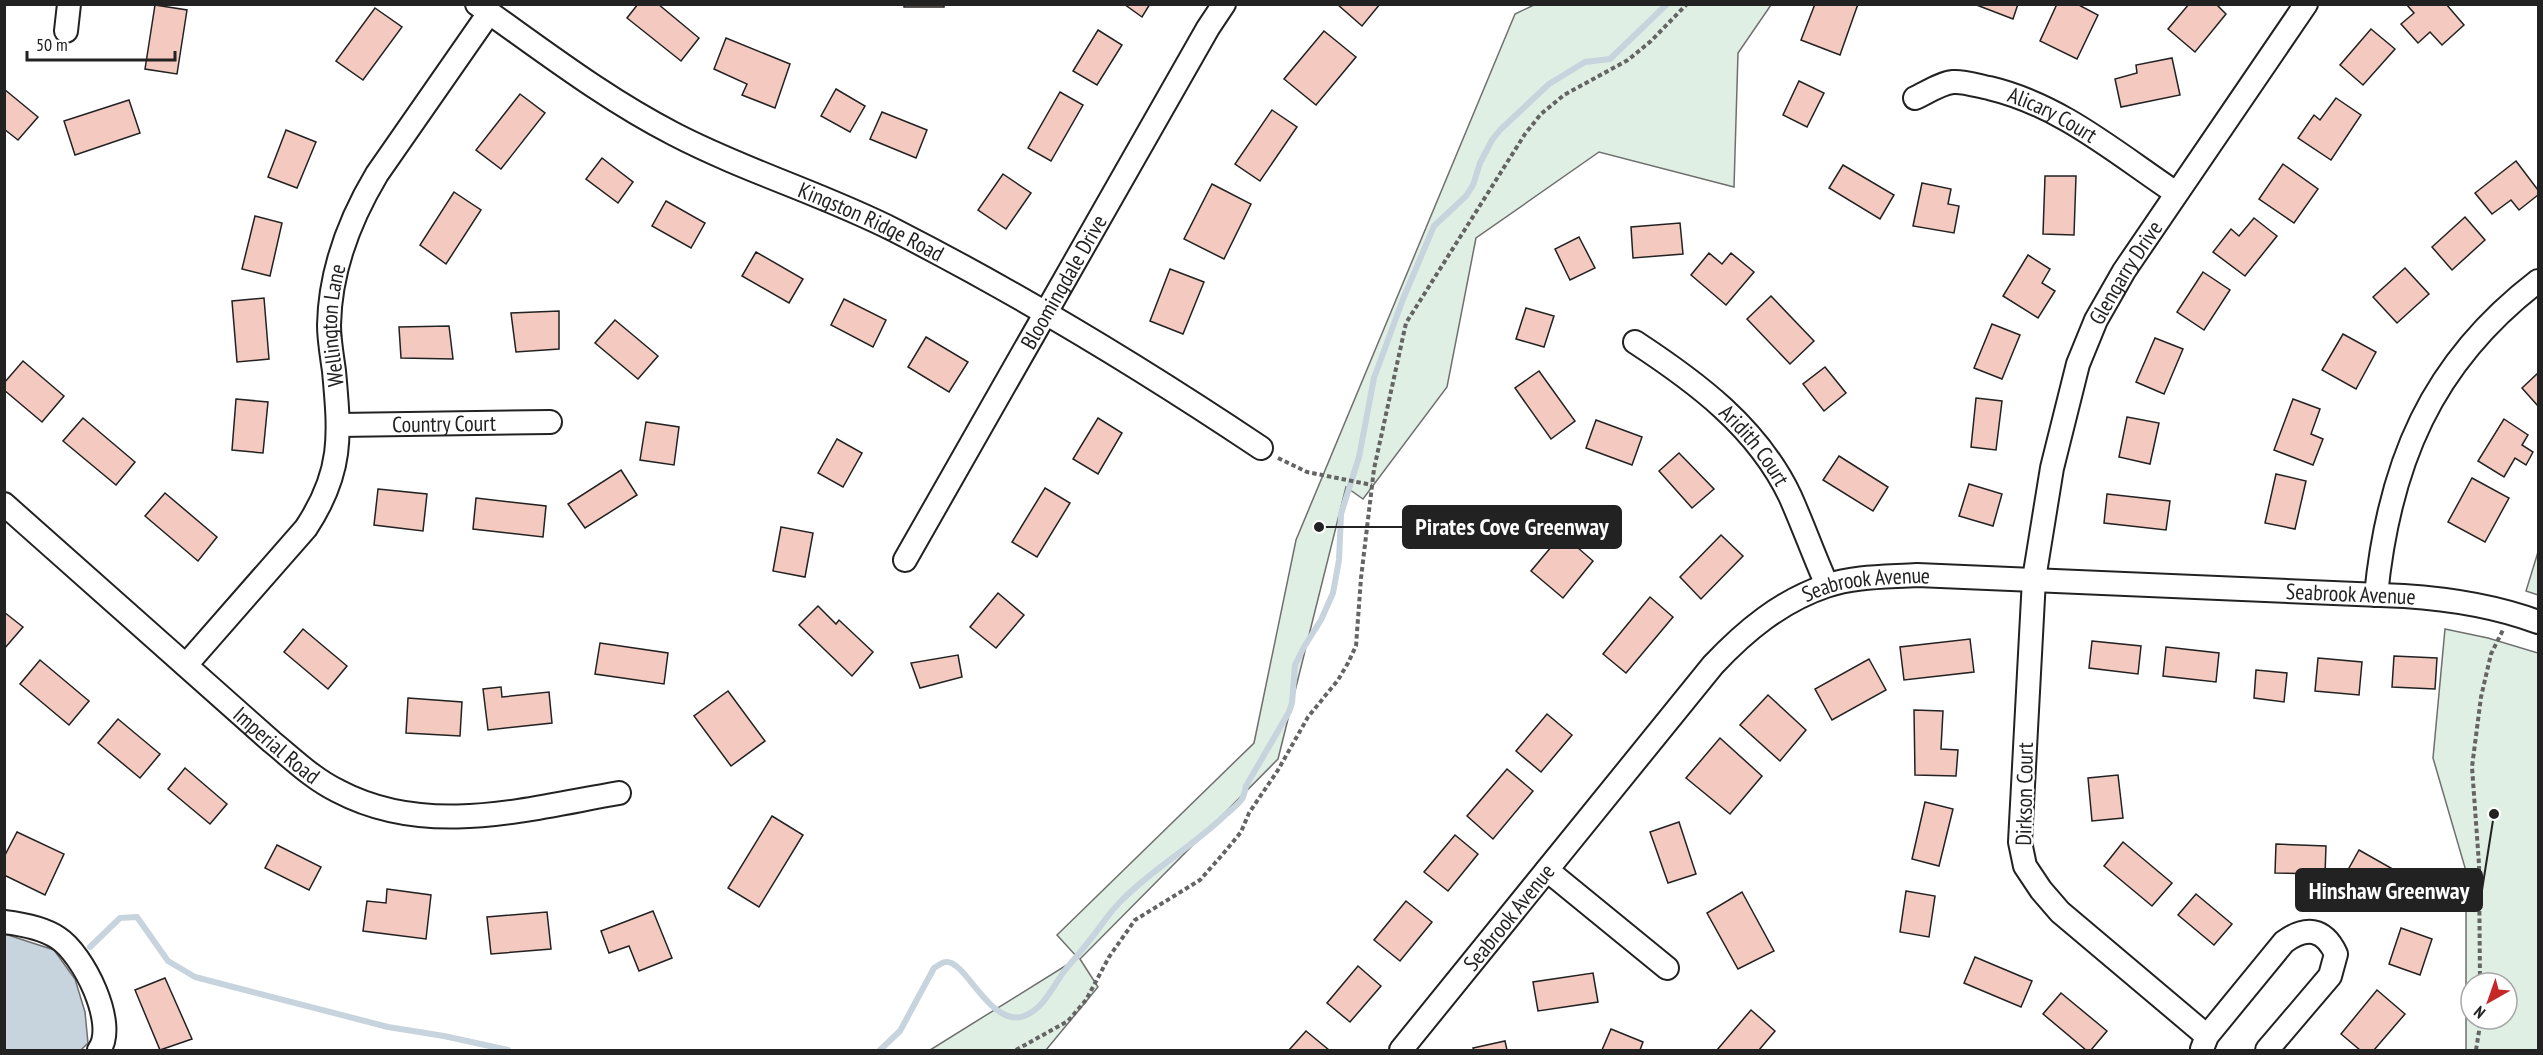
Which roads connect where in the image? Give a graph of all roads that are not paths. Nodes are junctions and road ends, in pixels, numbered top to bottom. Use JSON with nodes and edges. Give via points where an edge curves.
{"nodes":[{"id":1,"x":69,"y":4,"type":"edge"},
{"id":2,"x":1224,"y":4,"type":"edge"},
{"id":3,"x":2306,"y":4,"type":"edge"},
{"id":4,"x":483,"y":9,"type":"edge"},
{"id":5,"x":66,"y":31,"type":"dead end"},
{"id":6,"x":1915,"y":98,"type":"dead end"},
{"id":7,"x":2176,"y":193,"type":"junction"},
{"id":8,"x":2538,"y":281,"type":"edge"},
{"id":9,"x":1045,"y":313,"type":"junction"},
{"id":10,"x":1635,"y":342,"type":"dead end"},
{"id":11,"x":550,"y":422,"type":"dead end"},
{"id":12,"x":339,"y":424,"type":"junction"},
{"id":13,"x":1261,"y":448,"type":"road end"},
{"id":14,"x":4,"y":504,"type":"edge"},
{"id":15,"x":905,"y":560,"type":"dead end"},
{"id":16,"x":2034,"y":579,"type":"junction"},
{"id":17,"x":1827,"y":585,"type":"junction"},
{"id":18,"x":2376,"y":595,"type":"junction"},
{"id":19,"x":2538,"y":622,"type":"edge"},
{"id":20,"x":186,"y":664,"type":"junction"},
{"id":21,"x":619,"y":792,"type":"dead end"},
{"id":22,"x":1547,"y":870,"type":"junction"},
{"id":23,"x":4,"y":922,"type":"edge"},
{"id":24,"x":1667,"y":968,"type":"dead end"},
{"id":25,"x":2204,"y":1043,"type":"edge"},
{"id":26,"x":99,"y":1050,"type":"edge"},
{"id":27,"x":1401,"y":1050,"type":"edge"},
{"id":28,"x":2267,"y":1050,"type":"edge"}],
"edges":[{"from":1,"to":5,"type":"street"},
{"from":2,"to":9,"type":"street","name":"Bloomingdale Drive"},
{"from":3,"to":7,"type":"street","name":"Glengarry Drive"},
{"from":4,"to":9,"type":"street","name":"Kingston Ridge Road","via":[[608,96],[674,135],[894,231]]},
{"from":4,"to":12,"type":"street","name":"Wellington Lane","via":[[364,196],[343,246],[329,326]]},
{"from":6,"to":7,"type":"street","name":"Alicary Court","via":[[1953,82],[2024,99],[2080,127]]},
{"from":7,"to":16,"type":"street","name":"Glengarry Drive","via":[[2109,295],[2086,341],[2071,385],[2052,468]]},
{"from":8,"to":18,"type":"street","via":[[2505,308],[2471,345],[2440,387],[2408,446],[2388,510]]},
{"from":9,"to":13,"type":"street","name":"Kingston Ridge Road","via":[[1161,381]]},
{"from":9,"to":15,"type":"street","name":"Bloomingdale Drive"},
{"from":10,"to":17,"type":"street","name":"Aridith Court","via":[[1688,377],[1740,424],[1789,495]]},
{"from":11,"to":12,"type":"street","name":"Country Court"},
{"from":12,"to":20,"type":"street","name":"Wellington Lane","via":[[336,460],[322,503],[306,528]]},
{"from":14,"to":20,"type":"street","name":"Imperial Road"},
{"from":16,"to":17,"type":"street","name":"Seabrook Avenue","via":[[1917,575]]},
{"from":16,"to":18,"type":"street","name":"Seabrook Avenue"},
{"from":16,"to":25,"type":"street","name":"Dirkson Court","via":[[2020,842],[2025,866],[2060,912]]},
{"from":17,"to":22,"type":"street","name":"Seabrook Avenue","via":[[1788,603],[1732,645],[1673,712]]},
{"from":18,"to":19,"type":"street","name":"Seabrook Avenue","via":[[2453,600]]},
{"from":20,"to":21,"type":"street","name":"Imperial Road","via":[[309,773],[370,806],[424,816],[484,816]]},
{"from":22,"to":24,"type":"street"},
{"from":22,"to":27,"type":"street","name":"Seabrook Avenue"},
{"from":23,"to":26,"type":"street","via":[[57,937],[80,959],[100,1007],[104,1028]]},
{"from":25,"to":28,"type":"street","name":"Dirkson Court","via":[[2284,942],[2301,932],[2319,933],[2336,954],[2330,976]]}]}
